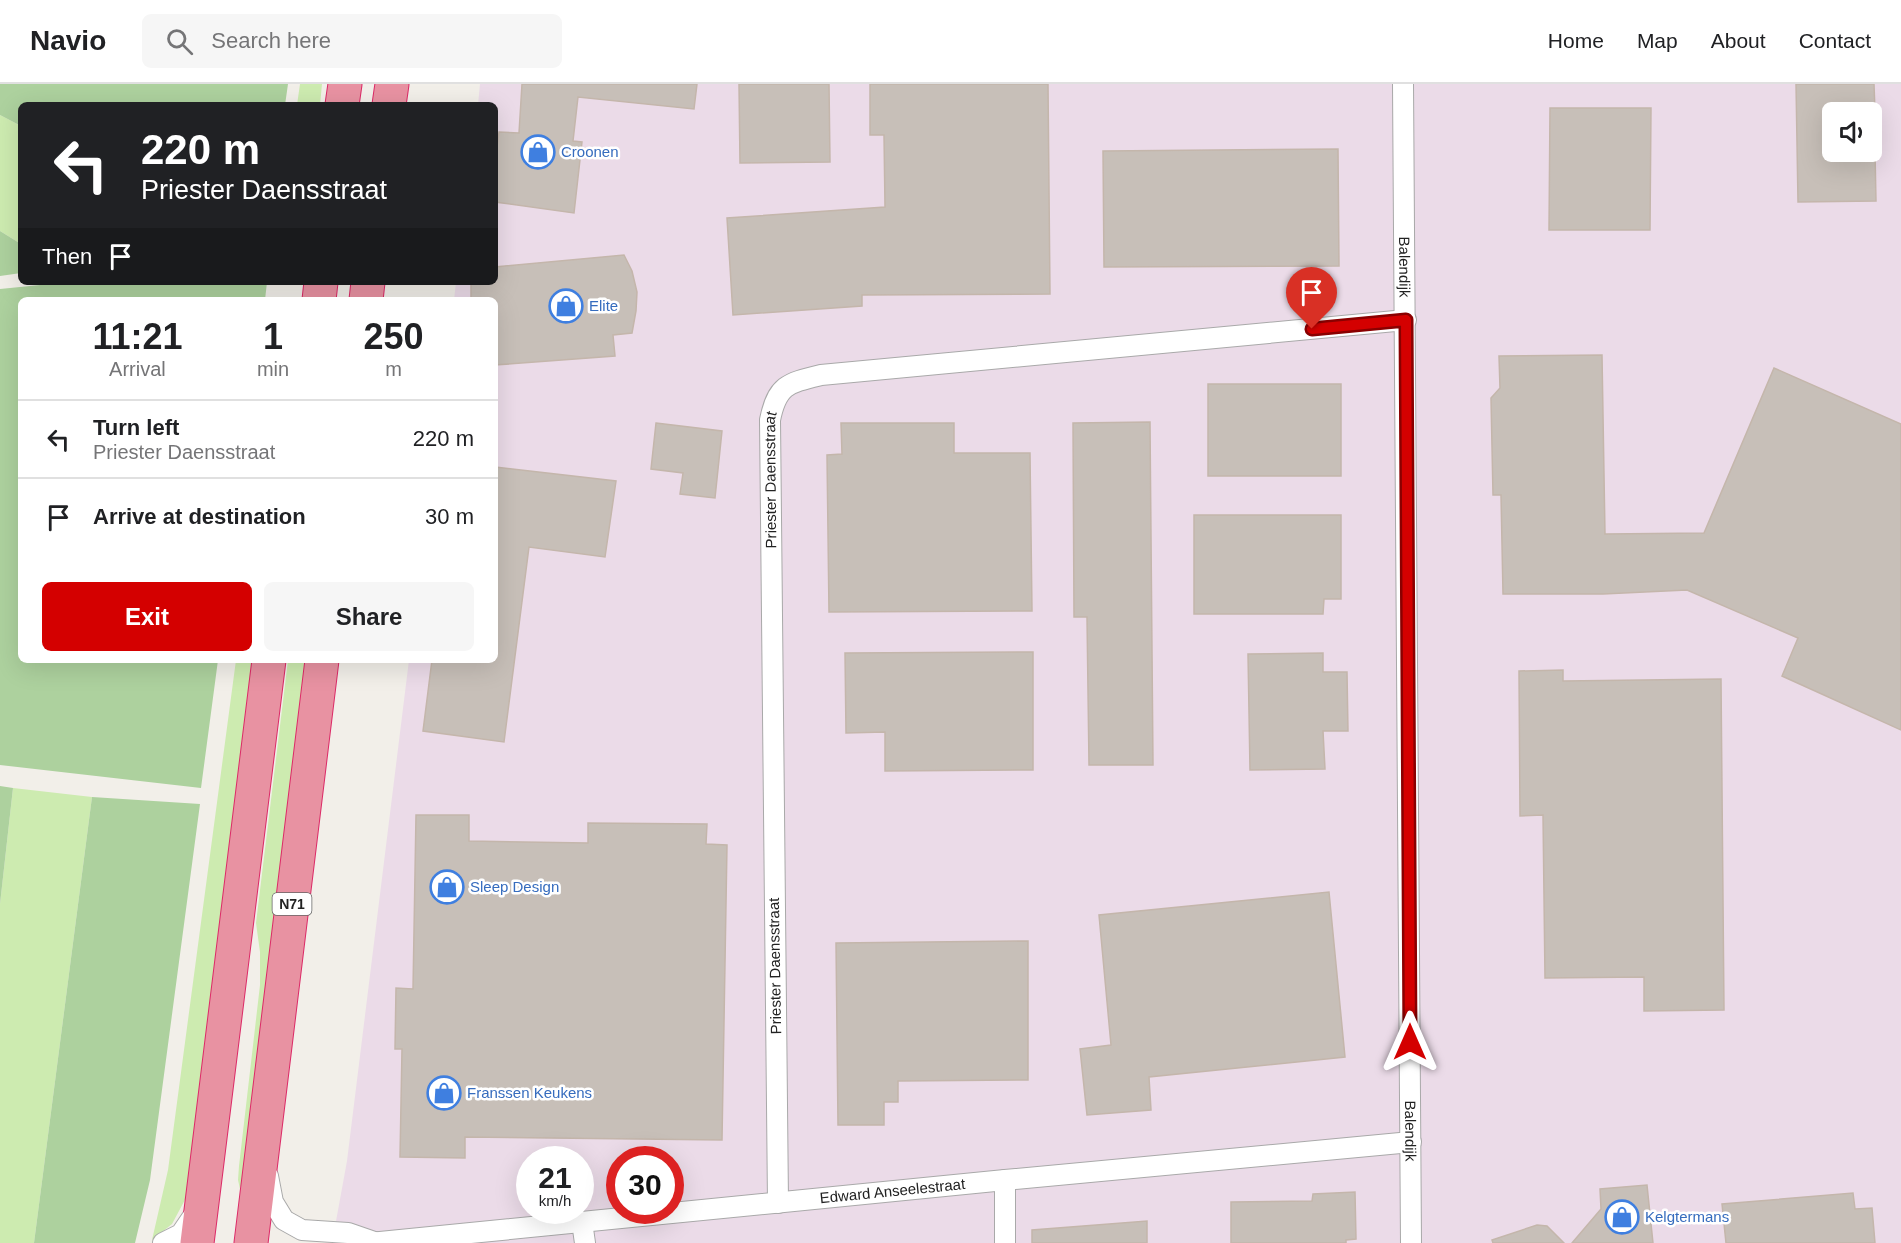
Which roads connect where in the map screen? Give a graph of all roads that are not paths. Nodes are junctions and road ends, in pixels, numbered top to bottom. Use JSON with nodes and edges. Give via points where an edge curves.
{"nodes":[{"id":1,"x":345,"y":84,"type":"edge"},
{"id":2,"x":392,"y":84,"type":"edge"},
{"id":3,"x":1403,"y":84,"type":"edge"},
{"id":4,"x":342,"y":102,"type":"edge"},
{"id":5,"x":389,"y":102,"type":"edge"},
{"id":6,"x":1406,"y":320,"type":"junction"},
{"id":7,"x":269,"y":663,"type":"edge"},
{"id":8,"x":322,"y":663,"type":"edge"},
{"id":9,"x":1411,"y":1142,"type":"junction"},
{"id":10,"x":262,"y":1148,"type":"junction"},
{"id":11,"x":1005,"y":1180,"type":"junction"},
{"id":12,"x":203,"y":1196,"type":"junction"},
{"id":13,"x":778,"y":1203,"type":"junction"},
{"id":14,"x":594,"y":1221,"type":"edge"},
{"id":15,"x":561,"y":1224,"type":"edge"},
{"id":16,"x":582,"y":1224,"type":"edge"},
{"id":17,"x":372,"y":1242,"type":"edge"},
{"id":18,"x":163,"y":1243,"type":"edge"},
{"id":19,"x":197,"y":1243,"type":"edge"},
{"id":20,"x":251,"y":1243,"type":"edge"},
{"id":21,"x":585,"y":1243,"type":"edge"},
{"id":22,"x":1005,"y":1243,"type":"edge"},
{"id":23,"x":1412,"y":1243,"type":"edge"}],
"edges":[{"from":1,"to":4,"type":"highway"},
{"from":2,"to":5,"type":"highway"},
{"from":3,"to":6,"type":"street","name":"Balendijk"},
{"from":6,"to":9,"type":"street","name":"Balendijk"},
{"from":6,"to":13,"type":"street","name":"Priester Daensstraat","via":[[821,375],[781,390],[770,420]]},
{"from":7,"to":12,"type":"highway"},
{"from":8,"to":10,"type":"highway","number":"N71"},
{"from":9,"to":11,"type":"street","name":"Edward Anseelestraat"},
{"from":9,"to":23,"type":"street","name":"Balendijk"},
{"from":10,"to":17,"type":"street","name":"Edward Anseelestraat","via":[[273,1202],[284,1220],[302,1230],[348,1233]]},
{"from":10,"to":20,"type":"highway","number":"N71"},
{"from":11,"to":13,"type":"street","name":"Edward Anseelestraat"},
{"from":11,"to":22,"type":"street"},
{"from":12,"to":18,"type":"street","via":[[194,1218],[181,1234]]},
{"from":12,"to":19,"type":"highway"},
{"from":13,"to":14,"type":"street","name":"Edward Anseelestraat"},
{"from":15,"to":17,"type":"street","name":"Edward Anseelestraat"},
{"from":16,"to":21,"type":"street"}]}
